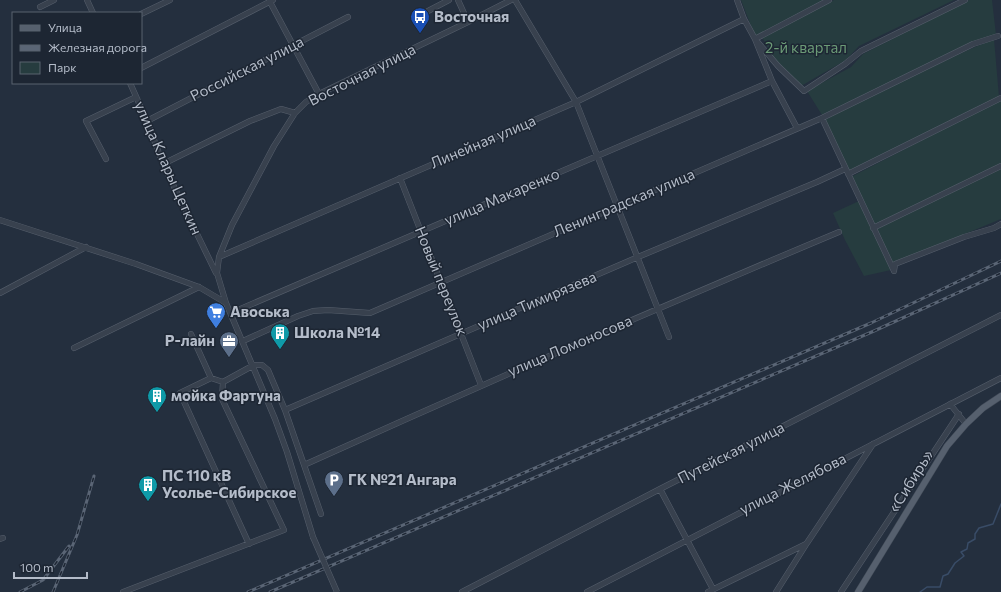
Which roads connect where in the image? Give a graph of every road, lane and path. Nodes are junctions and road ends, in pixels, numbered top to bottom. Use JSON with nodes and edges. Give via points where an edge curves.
{"nodes":[{"id":1,"x":54,"y":0,"type":"edge"},
{"id":2,"x":87,"y":0,"type":"edge"},
{"id":3,"x":170,"y":0,"type":"edge"},
{"id":4,"x":449,"y":0,"type":"edge"},
{"id":5,"x":458,"y":0,"type":"edge"},
{"id":6,"x":511,"y":0,"type":"edge"},
{"id":7,"x":515,"y":0,"type":"edge"},
{"id":8,"x":737,"y":0,"type":"edge"},
{"id":9,"x":829,"y":0,"type":"edge"},
{"id":10,"x":965,"y":0,"type":"edge"},
{"id":11,"x":270,"y":1,"type":"edge"},
{"id":12,"x":40,"y":7,"type":"dead end"},
{"id":13,"x":428,"y":11,"type":"dead end"},
{"id":14,"x":93,"y":12,"type":"edge"},
{"id":15,"x":142,"y":14,"type":"edge"},
{"id":16,"x":348,"y":17,"type":"dead end"},
{"id":17,"x":744,"y":19,"type":"junction"},
{"id":18,"x":468,"y":22,"type":"junction"},
{"id":19,"x":998,"y":36,"type":"dead end"},
{"id":20,"x":755,"y":39,"type":"junction"},
{"id":21,"x":294,"y":45,"type":"junction"},
{"id":22,"x":142,"y":67,"type":"edge"},
{"id":23,"x":772,"y":81,"type":"junction"},
{"id":24,"x":130,"y":84,"type":"edge"},
{"id":25,"x":319,"y":94,"type":"junction"},
{"id":26,"x":136,"y":97,"type":"junction"},
{"id":27,"x":1001,"y":98,"type":"edge"},
{"id":28,"x":576,"y":102,"type":"junction"},
{"id":29,"x":295,"y":113,"type":"junction"},
{"id":30,"x":822,"y":118,"type":"junction"},
{"id":31,"x":147,"y":121,"type":"junction"},
{"id":32,"x":797,"y":128,"type":"junction"},
{"id":33,"x":598,"y":155,"type":"junction"},
{"id":34,"x":106,"y":158,"type":"dead end"},
{"id":35,"x":163,"y":164,"type":"junction"},
{"id":36,"x":1001,"y":166,"type":"edge"},
{"id":37,"x":847,"y":172,"type":"junction"},
{"id":38,"x":400,"y":178,"type":"junction"},
{"id":39,"x":618,"y":206,"type":"junction"},
{"id":40,"x":0,"y":220,"type":"edge"},
{"id":41,"x":1001,"y":224,"type":"edge"},
{"id":42,"x":873,"y":228,"type":"junction"},
{"id":43,"x":421,"y":232,"type":"junction"},
{"id":44,"x":839,"y":232,"type":"dead end"},
{"id":45,"x":86,"y":247,"type":"junction"},
{"id":46,"x":219,"y":257,"type":"junction"},
{"id":47,"x":638,"y":257,"type":"junction"},
{"id":48,"x":217,"y":273,"type":"junction"},
{"id":49,"x":441,"y":282,"type":"junction"},
{"id":50,"x":199,"y":287,"type":"junction"},
{"id":51,"x":0,"y":294,"type":"edge"},
{"id":52,"x":226,"y":303,"type":"junction"},
{"id":53,"x":658,"y":308,"type":"junction"},
{"id":54,"x":231,"y":313,"type":"junction"},
{"id":55,"x":1001,"y":315,"type":"edge"},
{"id":56,"x":462,"y":333,"type":"junction"},
{"id":57,"x":191,"y":334,"type":"dead end"},
{"id":58,"x":669,"y":337,"type":"dead end"},
{"id":59,"x":243,"y":340,"type":"junction"},
{"id":60,"x":74,"y":348,"type":"dead end"},
{"id":61,"x":254,"y":365,"type":"junction"},
{"id":62,"x":211,"y":378,"type":"junction"},
{"id":63,"x":1001,"y":378,"type":"edge"},
{"id":64,"x":223,"y":382,"type":"junction"},
{"id":65,"x":481,"y":385,"type":"junction"},
{"id":66,"x":1001,"y":396,"type":"edge"},
{"id":67,"x":950,"y":404,"type":"junction"},
{"id":68,"x":285,"y":410,"type":"junction"},
{"id":69,"x":959,"y":414,"type":"junction"},
{"id":70,"x":966,"y":424,"type":"junction"},
{"id":71,"x":874,"y":443,"type":"junction"},
{"id":72,"x":304,"y":465,"type":"junction"},
{"id":73,"x":660,"y":489,"type":"junction"},
{"id":74,"x":321,"y":514,"type":"dead end"},
{"id":75,"x":686,"y":540,"type":"junction"},
{"id":76,"x":807,"y":543,"type":"junction"},
{"id":77,"x":249,"y":544,"type":"junction"},
{"id":78,"x":711,"y":591,"type":"edge"},
{"id":79,"x":123,"y":592,"type":"edge"},
{"id":80,"x":337,"y":592,"type":"edge"},
{"id":81,"x":462,"y":592,"type":"edge"},
{"id":82,"x":587,"y":592,"type":"edge"},
{"id":83,"x":776,"y":592,"type":"edge"},
{"id":84,"x":841,"y":592,"type":"edge"},
{"id":85,"x":858,"y":592,"type":"edge"}],
"edges":[{"from":1,"to":12,"type":"street"},
{"from":2,"to":14,"type":"street"},
{"from":3,"to":15,"type":"street"},
{"from":4,"to":13,"type":"street"},
{"from":5,"to":18,"type":"street"},
{"from":6,"to":18,"type":"street","name":"Восточная улица"},
{"from":7,"to":28,"type":"street"},
{"from":8,"to":17,"type":"street"},
{"from":9,"to":20,"type":"street"},
{"from":10,"to":20,"type":"street","via":[[861,51],[804,91]]},
{"from":11,"to":21,"type":"street"},
{"from":11,"to":22,"type":"street"},
{"from":16,"to":21,"type":"street","name":"Российская улица"},
{"from":17,"to":20,"type":"street"},
{"from":17,"to":28,"type":"street","name":"Линейная улица"},
{"from":18,"to":25,"type":"street","name":"Восточная улица"},
{"from":19,"to":30,"type":"street","name":"Ленинградская улица","via":[[973,44]]},
{"from":20,"to":23,"type":"street"},
{"from":21,"to":25,"type":"street"},
{"from":21,"to":31,"type":"street","name":"Российская улица"},
{"from":23,"to":32,"type":"street"},
{"from":23,"to":33,"type":"street","name":"улица Макаренко"},
{"from":24,"to":26,"type":"street","name":"улица Клары Цеткин"},
{"from":25,"to":29,"type":"street","name":"Восточная улица"},
{"from":26,"to":31,"type":"street","name":"улица Клары Цеткин"},
{"from":26,"to":34,"type":"street","via":[[86,121]]},
{"from":27,"to":37,"type":"street","name":"улица Тимирязева"},
{"from":28,"to":33,"type":"street"},
{"from":28,"to":38,"type":"street","name":"Линейная улица"},
{"from":29,"to":35,"type":"street","via":[[281,109],[250,121]]},
{"from":29,"to":46,"type":"street","name":"Восточная улица","via":[[274,146],[232,225]]},
{"from":30,"to":32,"type":"street","name":"Ленинградская улица"},
{"from":30,"to":37,"type":"street"},
{"from":31,"to":35,"type":"street","name":"улица Клары Цеткин"},
{"from":32,"to":39,"type":"street","name":"Ленинградская улица"},
{"from":33,"to":39,"type":"street"},
{"from":33,"to":43,"type":"street","name":"улица Макаренко"},
{"from":35,"to":48,"type":"street","name":"улица Клары Цеткин"},
{"from":36,"to":42,"type":"street"},
{"from":37,"to":42,"type":"street"},
{"from":37,"to":47,"type":"street","name":"улица Тимирязева","via":[[817,182]]},
{"from":38,"to":43,"type":"street","name":"Новый переулок"},
{"from":38,"to":46,"type":"street","name":"Линейная улица"},
{"from":39,"to":47,"type":"street"},
{"from":39,"to":49,"type":"street","name":"Ленинградская улица"},
{"from":40,"to":45,"type":"street"},
{"from":41,"to":42,"type":"street","via":[[895,264],[894,271]]},
{"from":43,"to":49,"type":"street","name":"Новый переулок"},
{"from":43,"to":54,"type":"street","name":"улица Макаренко"},
{"from":44,"to":53,"type":"street","name":"улица Ломоносова"},
{"from":45,"to":50,"type":"street"},
{"from":45,"to":51,"type":"street"},
{"from":46,"to":48,"type":"street","name":"Восточная улица"},
{"from":47,"to":53,"type":"street"},
{"from":47,"to":56,"type":"street","name":"улица Тимирязева"},
{"from":48,"to":52,"type":"street","name":"Восточная улица"},
{"from":49,"to":56,"type":"street","name":"Новый переулок"},
{"from":49,"to":59,"type":"street","name":"Ленинградская улица","via":[[370,312],[313,311]]},
{"from":50,"to":52,"type":"street"},
{"from":50,"to":60,"type":"street"},
{"from":52,"to":54,"type":"street"},
{"from":53,"to":58,"type":"street"},
{"from":53,"to":65,"type":"street","name":"улица Ломоносова"},
{"from":54,"to":59,"type":"street"},
{"from":55,"to":73,"type":"street","name":"Путейская улица"},
{"from":56,"to":65,"type":"street","name":"Новый переулок"},
{"from":56,"to":68,"type":"street","name":"улица Тимирязева"},
{"from":57,"to":62,"type":"street"},
{"from":59,"to":61,"type":"street"},
{"from":61,"to":64,"type":"street"},
{"from":61,"to":68,"type":"street","via":[[262,365],[268,370]]},
{"from":61,"to":80,"type":"street","bridge":true,"via":[[287,452],[313,537]]},
{"from":62,"to":64,"type":"street"},
{"from":62,"to":77,"type":"street","via":[[180,393]]},
{"from":63,"to":67,"type":"street","name":"улица Желябова"},
{"from":64,"to":77,"type":"street","via":[[222,399],[284,530]]},
{"from":65,"to":72,"type":"street","name":"улица Ломоносова"},
{"from":66,"to":70,"type":"main road","name":"«Сибирь»"},
{"from":67,"to":69,"type":"street"},
{"from":67,"to":71,"type":"street","name":"улица Желябова"},
{"from":68,"to":72,"type":"street"},
{"from":69,"to":70,"type":"street"},
{"from":69,"to":84,"type":"street"},
{"from":70,"to":85,"type":"main road","name":"«Сибирь»","via":[[947,446]]},
{"from":71,"to":75,"type":"street","name":"улица Желябова"},
{"from":71,"to":76,"type":"street"},
{"from":72,"to":74,"type":"street"},
{"from":73,"to":75,"type":"street"},
{"from":73,"to":81,"type":"street","name":"Путейская улица"},
{"from":75,"to":78,"type":"street"},
{"from":75,"to":82,"type":"street","name":"улица Желябова"},
{"from":76,"to":78,"type":"street"},
{"from":76,"to":83,"type":"street"},
{"from":77,"to":79,"type":"street"}]}
